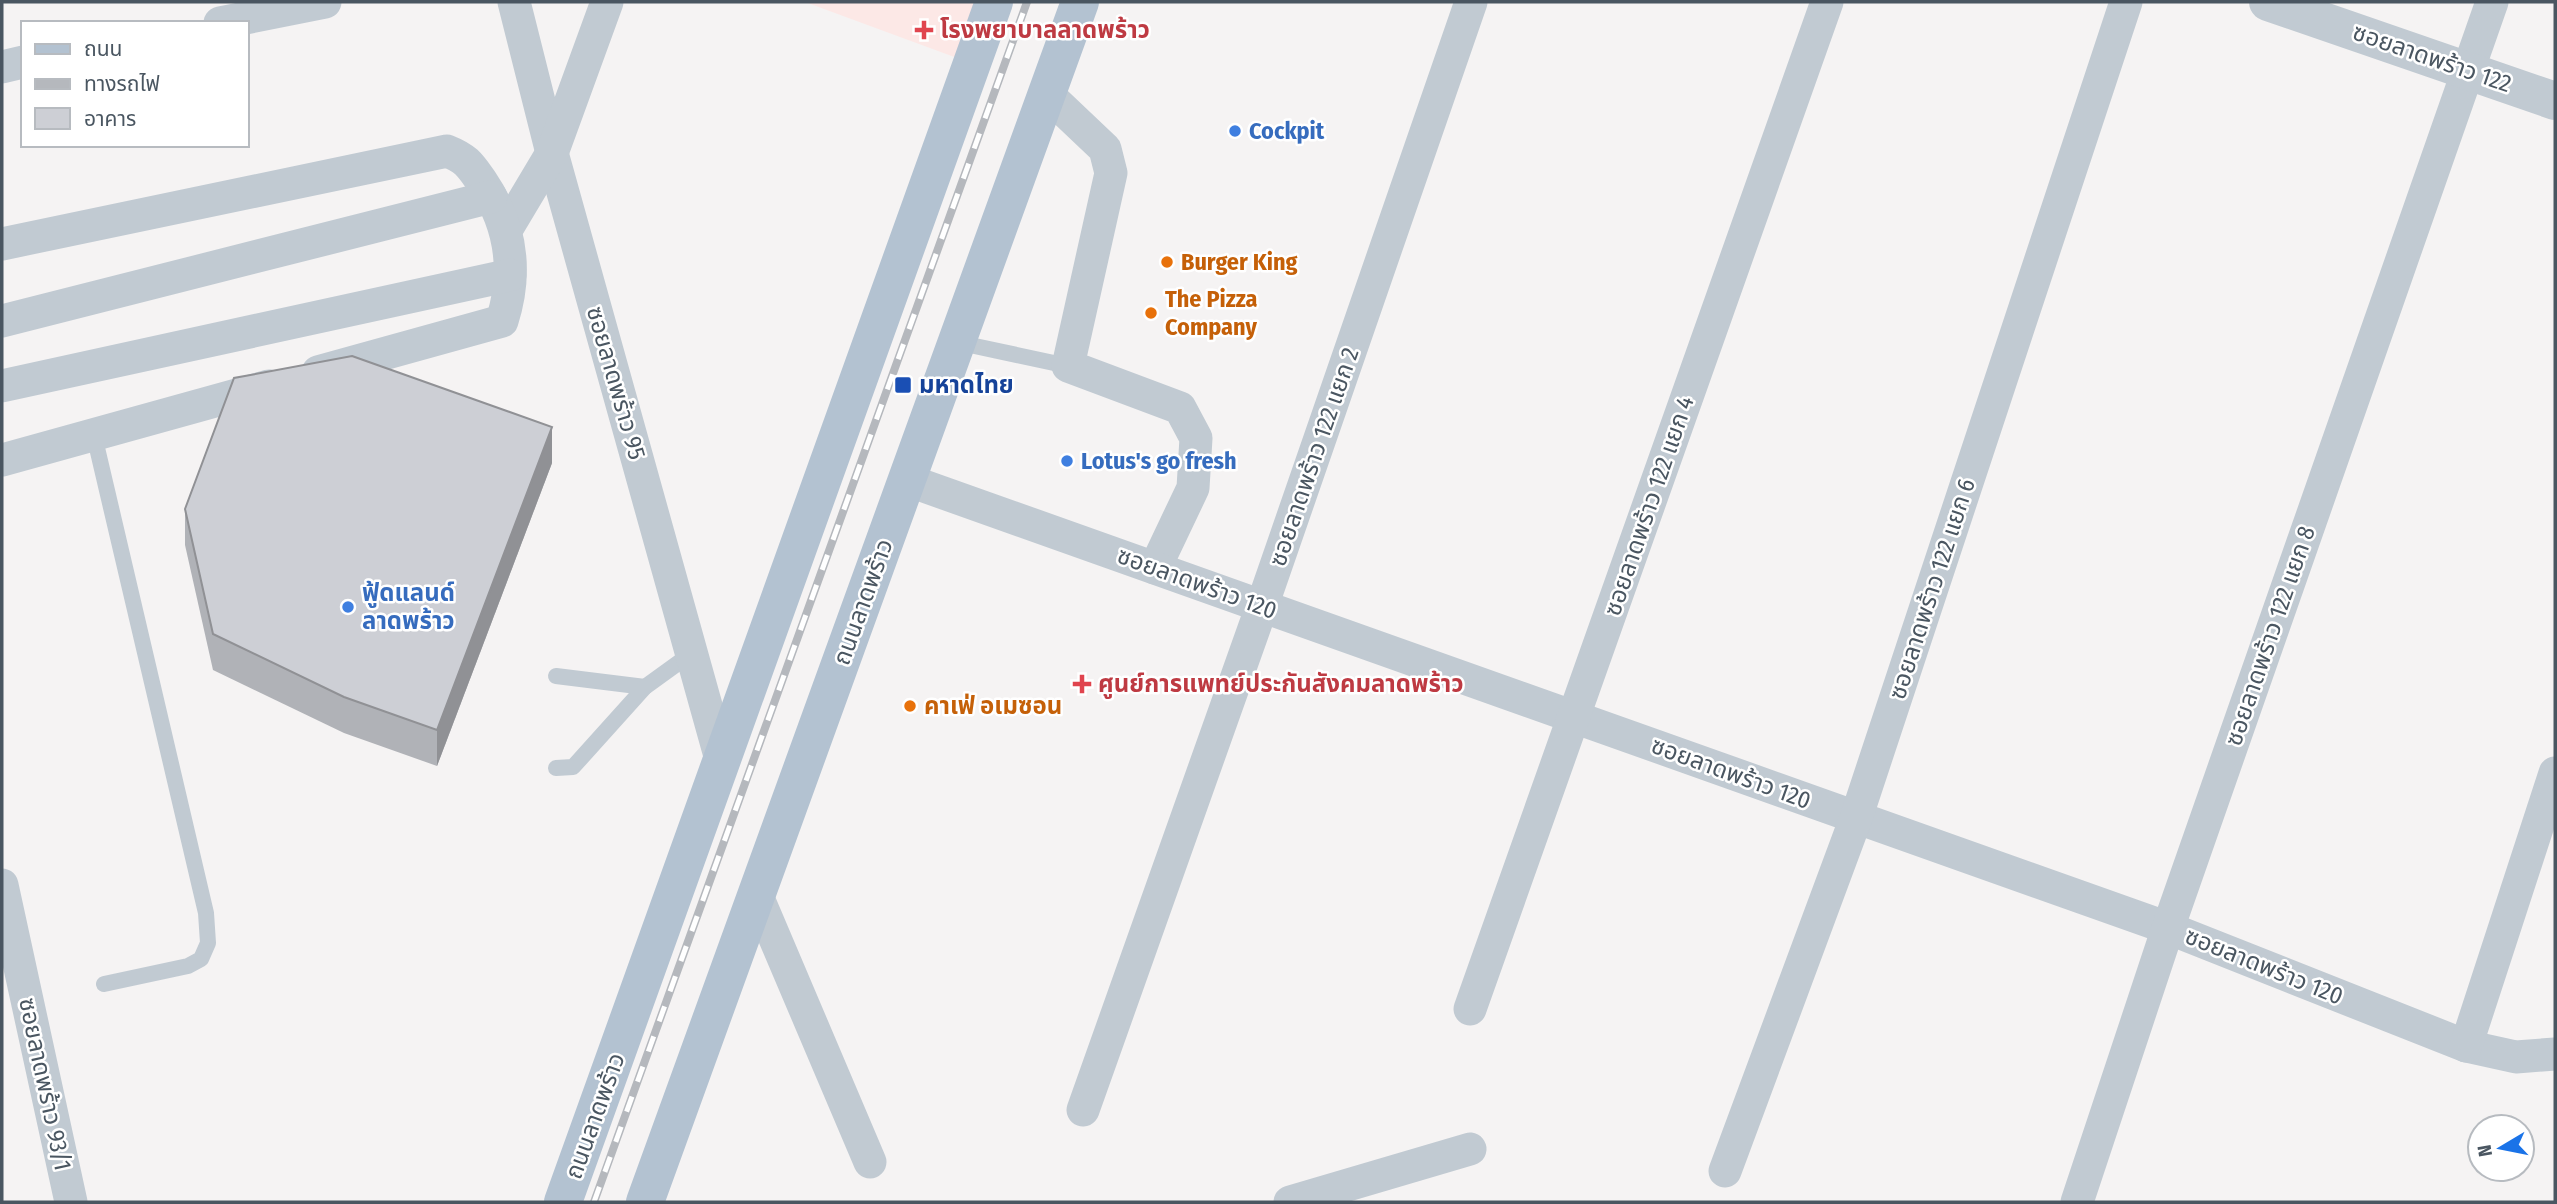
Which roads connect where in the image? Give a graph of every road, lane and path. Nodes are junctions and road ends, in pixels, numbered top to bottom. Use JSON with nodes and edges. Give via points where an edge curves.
{"nodes":[{"id":1,"x":325,"y":2,"type":"edge"},
{"id":2,"x":514,"y":2,"type":"edge"},
{"id":3,"x":607,"y":2,"type":"edge"},
{"id":4,"x":994,"y":2,"type":"edge"},
{"id":5,"x":1080,"y":2,"type":"edge"},
{"id":6,"x":1471,"y":2,"type":"edge"},
{"id":7,"x":1827,"y":2,"type":"edge"},
{"id":8,"x":2126,"y":2,"type":"edge"},
{"id":9,"x":2268,"y":2,"type":"edge"},
{"id":10,"x":2493,"y":2,"type":"edge"},
{"id":11,"x":230,"y":21,"type":"edge"},
{"id":12,"x":21,"y":62,"type":"edge"},
{"id":13,"x":2,"y":67,"type":"edge"},
{"id":14,"x":2468,"y":71,"type":"junction"},
{"id":15,"x":1047,"y":94,"type":"junction"},
{"id":16,"x":2555,"y":101,"type":"edge"},
{"id":17,"x":552,"y":153,"type":"junction"},
{"id":18,"x":491,"y":197,"type":"junction"},
{"id":19,"x":506,"y":230,"type":"junction"},
{"id":20,"x":2,"y":244,"type":"edge"},
{"id":21,"x":510,"y":275,"type":"junction"},
{"id":22,"x":2,"y":321,"type":"edge"},
{"id":23,"x":956,"y":342,"type":"junction"},
{"id":24,"x":1068,"y":366,"type":"junction"},
{"id":25,"x":2,"y":386,"type":"edge"},
{"id":26,"x":94,"y":435,"type":"junction"},
{"id":27,"x":2,"y":460,"type":"edge"},
{"id":28,"x":907,"y":480,"type":"junction"},
{"id":29,"x":1155,"y":568,"type":"junction"},
{"id":30,"x":1262,"y":606,"type":"junction"},
{"id":31,"x":692,"y":653,"type":"junction"},
{"id":32,"x":556,"y":676,"type":"dead end"},
{"id":33,"x":645,"y":687,"type":"junction"},
{"id":34,"x":1574,"y":717,"type":"junction"},
{"id":35,"x":722,"y":764,"type":"junction"},
{"id":36,"x":556,"y":768,"type":"dead end"},
{"id":37,"x":2555,"y":773,"type":"edge"},
{"id":38,"x":1856,"y":818,"type":"junction"},
{"id":39,"x":2,"y":884,"type":"edge"},
{"id":40,"x":757,"y":896,"type":"junction"},
{"id":41,"x":2168,"y":929,"type":"junction"},
{"id":42,"x":104,"y":984,"type":"dead end"},
{"id":43,"x":1470,"y":1009,"type":"dead end"},
{"id":44,"x":2466,"y":1046,"type":"junction"},
{"id":45,"x":2555,"y":1054,"type":"edge"},
{"id":46,"x":1083,"y":1110,"type":"dead end"},
{"id":47,"x":1470,"y":1149,"type":"dead end"},
{"id":48,"x":870,"y":1163,"type":"dead end"},
{"id":49,"x":1725,"y":1171,"type":"dead end"},
{"id":50,"x":71,"y":1202,"type":"edge"},
{"id":51,"x":563,"y":1202,"type":"edge"},
{"id":52,"x":645,"y":1202,"type":"edge"},
{"id":53,"x":1290,"y":1202,"type":"edge"},
{"id":54,"x":2077,"y":1202,"type":"edge"}],
"edges":[{"from":1,"to":11,"type":"street"},
{"from":2,"to":17,"type":"street","name":"ซอยลาดพร้าว 95"},
{"from":3,"to":17,"type":"street"},
{"from":4,"to":35,"type":"main road","name":"ถนนลาดพร้าว"},
{"from":5,"to":15,"type":"main road","name":"ถนนลาดพร้าว"},
{"from":6,"to":30,"type":"street","name":"ซอยลาดพร้าว 122 แยก 2"},
{"from":7,"to":34,"type":"street","name":"ซอยลาดพร้าว 122 แยก 4"},
{"from":8,"to":38,"type":"street","name":"ซอยลาดพร้าว 122 แยก 6"},
{"from":9,"to":14,"type":"street","name":"ซอยลาดพร้าว 122"},
{"from":10,"to":14,"type":"street","name":"ซอยลาดพร้าว 122 แยก 8"},
{"from":12,"to":13,"type":"street"},
{"from":14,"to":16,"type":"street","name":"ซอยลาดพร้าว 122"},
{"from":14,"to":41,"type":"street","name":"ซอยลาดพร้าว 122 แยก 8"},
{"from":15,"to":23,"type":"main road","name":"ถนนลาดพร้าว"},
{"from":15,"to":24,"type":"street","via":[[1105,149],[1111,173]]},
{"from":17,"to":19,"type":"street"},
{"from":17,"to":31,"type":"street","name":"ซอยลาดพร้าว 95"},
{"from":18,"to":19,"type":"street"},
{"from":18,"to":20,"type":"street","via":[[465,158],[447,151]]},
{"from":18,"to":22,"type":"street"},
{"from":19,"to":21,"type":"street"},
{"from":21,"to":25,"type":"street"},
{"from":21,"to":26,"type":"street","via":[[502,321]]},
{"from":23,"to":24,"type":"lane"},
{"from":23,"to":28,"type":"main road","name":"ถนนลาดพร้าว"},
{"from":24,"to":29,"type":"street","via":[[1180,408],[1196,438],[1193,488]]},
{"from":26,"to":27,"type":"street"},
{"from":26,"to":42,"type":"lane","via":[[203,900],[208,943],[201,959],[188,966]]},
{"from":28,"to":29,"type":"street","name":"ซอยลาดพร้าว 120"},
{"from":28,"to":40,"type":"main road","name":"ถนนลาดพร้าว"},
{"from":29,"to":30,"type":"street","name":"ซอยลาดพร้าว 120"},
{"from":30,"to":34,"type":"street","name":"ซอยลาดพร้าว 120"},
{"from":30,"to":46,"type":"street","name":"ซอยลาดพร้าว 122 แยก 2"},
{"from":31,"to":33,"type":"lane"},
{"from":31,"to":35,"type":"street","name":"ซอยลาดพร้าว 95"},
{"from":32,"to":33,"type":"lane"},
{"from":33,"to":36,"type":"lane","via":[[573,767]]},
{"from":34,"to":38,"type":"street","name":"ซอยลาดพร้าว 120"},
{"from":34,"to":43,"type":"street","name":"ซอยลาดพร้าว 122 แยก 4"},
{"from":35,"to":51,"type":"main road","name":"ถนนลาดพร้าว"},
{"from":37,"to":44,"type":"street"},
{"from":38,"to":41,"type":"street","name":"ซอยลาดพร้าว 120"},
{"from":38,"to":49,"type":"street","name":"ซอยลาดพร้าว 122 แยก 6"},
{"from":39,"to":50,"type":"street","name":"ซอยลาดพร้าว 93/1"},
{"from":40,"to":48,"type":"street"},
{"from":40,"to":52,"type":"main road","name":"ถนนลาดพร้าว"},
{"from":41,"to":44,"type":"street","name":"ซอยลาดพร้าว 120"},
{"from":41,"to":54,"type":"street","name":"ซอยลาดพร้าว 122 แยก 8"},
{"from":44,"to":45,"type":"street","name":"ซอยลาดพร้าว 120","via":[[2516,1057]]},
{"from":47,"to":53,"type":"street"}]}
